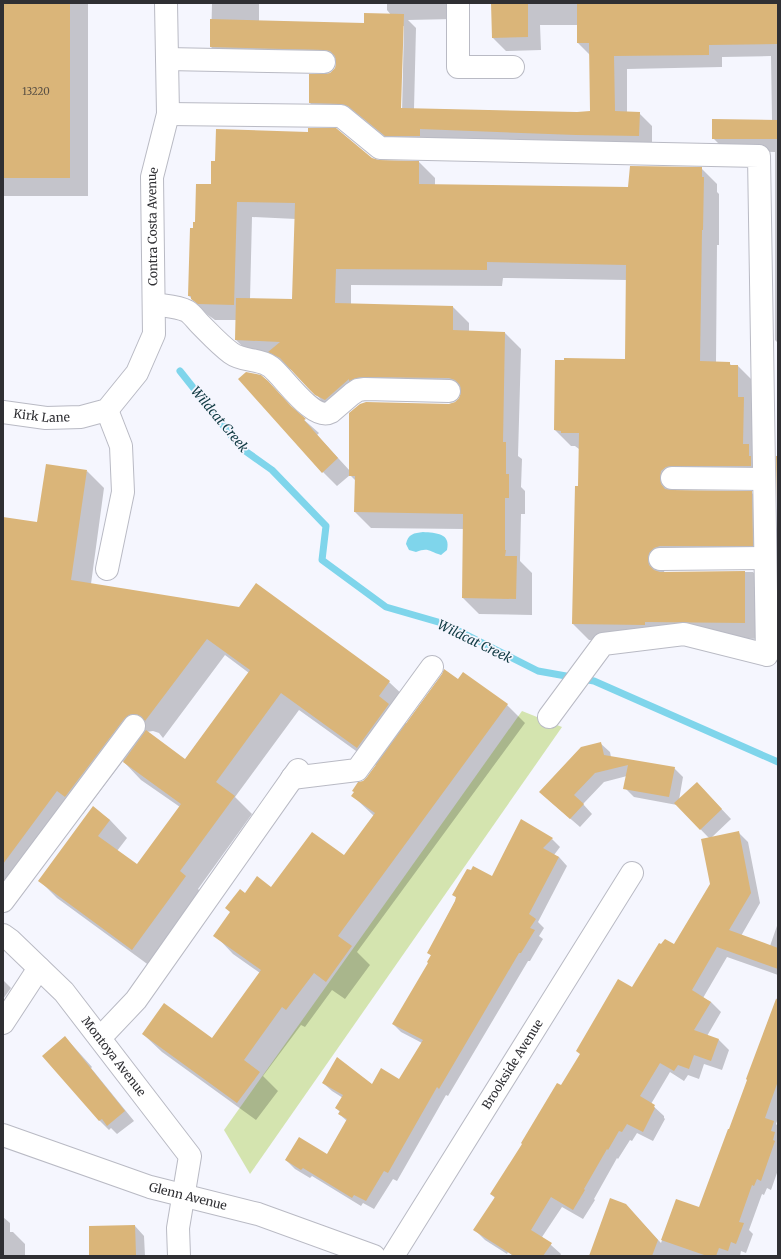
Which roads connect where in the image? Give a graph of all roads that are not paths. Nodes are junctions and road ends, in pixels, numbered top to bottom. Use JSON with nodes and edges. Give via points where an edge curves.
{"nodes":[{"id":1,"x":166,"y":3,"type":"edge"},
{"id":2,"x":458,"y":3,"type":"edge"},
{"id":3,"x":167,"y":59,"type":"junction"},
{"id":4,"x":324,"y":62,"type":"dead end"},
{"id":5,"x":513,"y":67,"type":"dead end"},
{"id":6,"x":168,"y":114,"type":"junction"},
{"id":7,"x":154,"y":304,"type":"junction"},
{"id":8,"x":449,"y":391,"type":"dead end"},
{"id":9,"x":107,"y":410,"type":"junction"},
{"id":10,"x":3,"y":412,"type":"edge"},
{"id":11,"x":672,"y":478,"type":"dead end"},
{"id":12,"x":764,"y":479,"type":"junction"},
{"id":13,"x":765,"y":558,"type":"junction"},
{"id":14,"x":660,"y":559,"type":"dead end"},
{"id":15,"x":107,"y":569,"type":"dead end"},
{"id":16,"x":432,"y":667,"type":"dead end"},
{"id":17,"x":549,"y":716,"type":"dead end"},
{"id":18,"x":134,"y":726,"type":"dead end"},
{"id":19,"x":632,"y":873,"type":"dead end"},
{"id":20,"x":3,"y":901,"type":"edge"},
{"id":21,"x":3,"y":935,"type":"edge"},
{"id":22,"x":39,"y":968,"type":"junction"},
{"id":23,"x":3,"y":1023,"type":"edge"},
{"id":24,"x":100,"y":1038,"type":"junction"},
{"id":25,"x":3,"y":1135,"type":"edge"},
{"id":26,"x":184,"y":1195,"type":"junction"},
{"id":27,"x":179,"y":1256,"type":"edge"},
{"id":28,"x":374,"y":1256,"type":"edge"},
{"id":29,"x":393,"y":1256,"type":"edge"}],
"edges":[{"from":1,"to":3,"type":"street","name":"Contra Costa Avenue"},
{"from":2,"to":5,"type":"street","via":[[458,67]]},
{"from":3,"to":4,"type":"street"},
{"from":3,"to":6,"type":"street","name":"Contra Costa Avenue"},
{"from":6,"to":7,"type":"street","name":"Contra Costa Avenue","via":[[152,177]]},
{"from":6,"to":12,"type":"street","via":[[341,116],[380,148],[759,156]]},
{"from":7,"to":8,"type":"street","via":[[187,311],[233,355],[262,362],[271,367],[306,403],[321,414],[331,412],[358,390]]},
{"from":7,"to":9,"type":"street","name":"Contra Costa Avenue","via":[[154,334],[137,373]]},
{"from":9,"to":10,"type":"street","name":"Kirk Lane","via":[[81,417],[46,418]]},
{"from":9,"to":15,"type":"street","via":[[121,446],[123,492]]},
{"from":11,"to":12,"type":"street"},
{"from":12,"to":13,"type":"street"},
{"from":13,"to":14,"type":"street"},
{"from":13,"to":17,"type":"street","via":[[767,655],[684,634],[603,644]]},
{"from":16,"to":24,"type":"street","via":[[356,770],[295,774],[136,1000]]},
{"from":18,"to":20,"type":"street"},
{"from":19,"to":29,"type":"street","name":"Brookside Avenue"},
{"from":21,"to":22,"type":"street","name":"Montoya Avenue"},
{"from":22,"to":23,"type":"street"},
{"from":22,"to":24,"type":"street","name":"Montoya Avenue","via":[[64,992]]},
{"from":24,"to":26,"type":"street","name":"Montoya Avenue","via":[[190,1156]]},
{"from":25,"to":26,"type":"street","name":"Glenn Avenue","via":[[150,1187]]},
{"from":26,"to":27,"type":"street","name":"Montoya Avenue","via":[[178,1228]]},
{"from":26,"to":28,"type":"street","name":"Glenn Avenue","via":[[258,1214]]}]}
